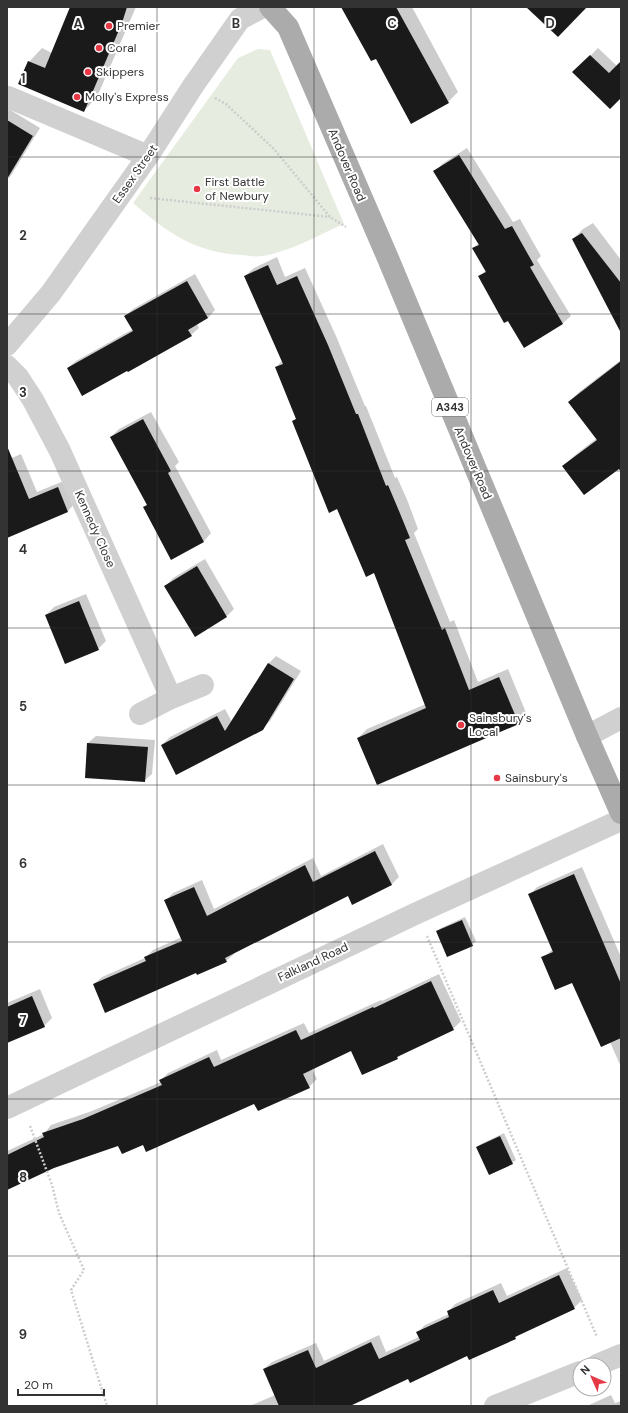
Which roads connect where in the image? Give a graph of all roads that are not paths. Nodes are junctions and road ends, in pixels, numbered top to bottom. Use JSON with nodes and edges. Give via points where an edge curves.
{"nodes":[{"id":1,"x":263,"y":7,"type":"edge"},
{"id":2,"x":270,"y":7,"type":"edge"},
{"id":3,"x":8,"y":97,"type":"dead end"},
{"id":4,"x":148,"y":156,"type":"junction"},
{"id":5,"x":7,"y":345,"type":"edge"},
{"id":6,"x":7,"y":366,"type":"edge"},
{"id":7,"x":204,"y":685,"type":"dead end"},
{"id":8,"x":171,"y":698,"type":"junction"},
{"id":9,"x":140,"y":714,"type":"dead end"},
{"id":10,"x":621,"y":718,"type":"edge"},
{"id":11,"x":587,"y":736,"type":"junction"},
{"id":12,"x":621,"y":813,"type":"edge"},
{"id":13,"x":621,"y":820,"type":"edge"},
{"id":14,"x":14,"y":1105,"type":"edge"},
{"id":15,"x":572,"y":1375,"type":"edge"},
{"id":16,"x":495,"y":1406,"type":"edge"}],
"edges":[{"from":1,"to":4,"type":"street","name":"Essex Street","via":[[240,19]]},
{"from":2,"to":11,"type":"main road","name":"Andover Road","number":"A343","via":[[288,27],[390,263]]},
{"from":3,"to":4,"type":"street"},
{"from":4,"to":5,"type":"street","name":"Essex Street","via":[[51,294]]},
{"from":6,"to":8,"type":"street","name":"Kennedy Close","via":[[18,377],[33,400],[60,451]]},
{"from":7,"to":8,"type":"street"},
{"from":8,"to":9,"type":"street"},
{"from":10,"to":11,"type":"street"},
{"from":11,"to":12,"type":"main road","name":"Andover Road","number":"A343"},
{"from":13,"to":14,"type":"street","name":"Falkland Road","via":[[417,913]]},
{"from":15,"to":16,"type":"street"}]}
